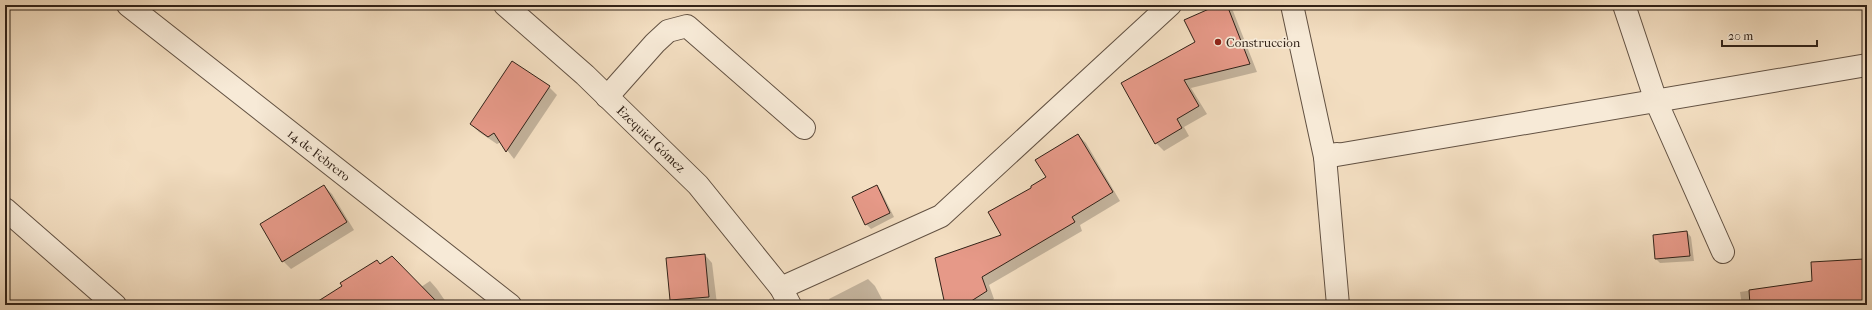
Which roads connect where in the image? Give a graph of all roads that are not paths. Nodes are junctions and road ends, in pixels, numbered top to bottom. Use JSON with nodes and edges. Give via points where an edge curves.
{"nodes":[{"id":1,"x":128,"y":5,"type":"edge"},
{"id":2,"x":505,"y":5,"type":"edge"},
{"id":3,"x":1170,"y":5,"type":"edge"},
{"id":4,"x":1292,"y":5,"type":"edge"},
{"id":5,"x":1624,"y":5,"type":"edge"},
{"id":6,"x":1867,"y":65,"type":"edge"},
{"id":7,"x":607,"y":96,"type":"junction"},
{"id":8,"x":1656,"y":101,"type":"junction"},
{"id":9,"x":804,"y":128,"type":"dead end"},
{"id":10,"x":1331,"y":155,"type":"junction"},
{"id":11,"x":5,"y":209,"type":"edge"},
{"id":12,"x":1723,"y":252,"type":"dead end"},
{"id":13,"x":785,"y":297,"type":"edge"},
{"id":14,"x":115,"y":305,"type":"edge"},
{"id":15,"x":510,"y":305,"type":"edge"},
{"id":16,"x":1338,"y":305,"type":"edge"}],
"edges":[{"from":1,"to":15,"type":"street","name":"14 de Febrero"},
{"from":2,"to":7,"type":"street","name":"Ezequiel Gómez"},
{"from":3,"to":13,"type":"street","via":[[941,216]]},
{"from":4,"to":10,"type":"street"},
{"from":5,"to":8,"type":"street"},
{"from":6,"to":8,"type":"street"},
{"from":7,"to":9,"type":"street","via":[[655,42],[668,31],[687,26]]},
{"from":7,"to":13,"type":"street","name":"Ezequiel Gómez","via":[[698,185]]},
{"from":8,"to":10,"type":"street"},
{"from":8,"to":12,"type":"street"},
{"from":10,"to":16,"type":"street"},
{"from":11,"to":14,"type":"street"}]}
